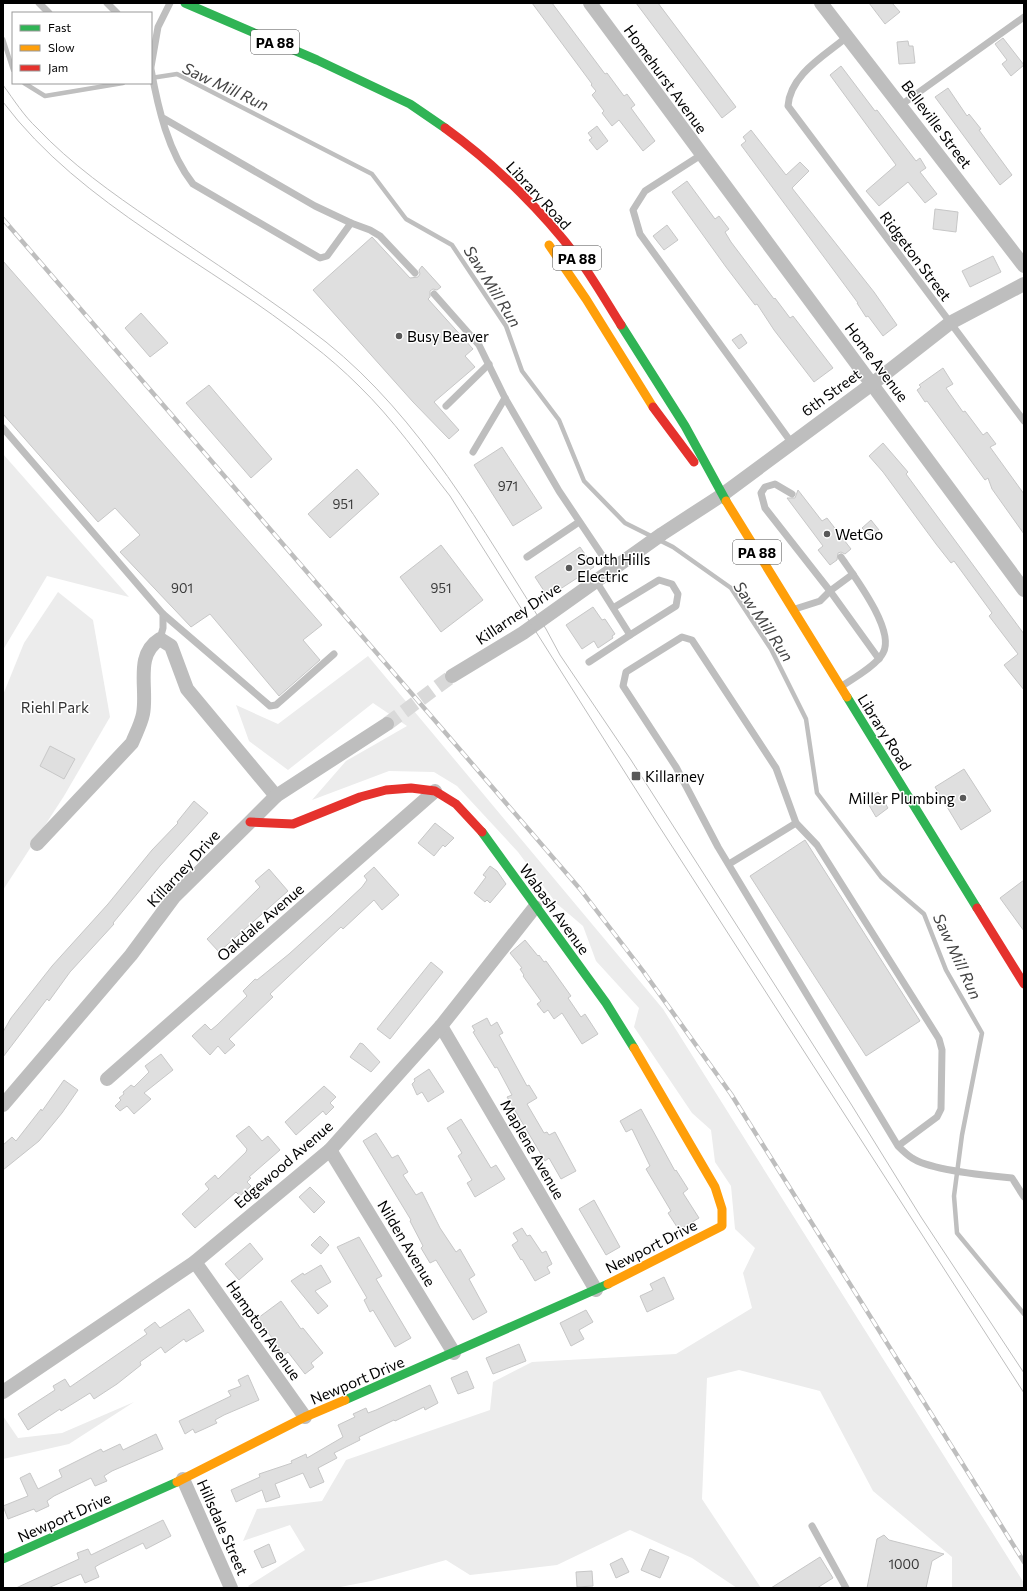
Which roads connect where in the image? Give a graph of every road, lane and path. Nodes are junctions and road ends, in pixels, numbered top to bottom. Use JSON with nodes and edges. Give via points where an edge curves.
{"nodes":[{"id":1,"x":39,"y":3,"type":"edge"},
{"id":2,"x":107,"y":3,"type":"edge"},
{"id":3,"x":170,"y":3,"type":"edge"},
{"id":4,"x":185,"y":3,"type":"edge"},
{"id":5,"x":590,"y":3,"type":"edge"},
{"id":6,"x":821,"y":3,"type":"edge"},
{"id":7,"x":48,"y":12,"type":"edge"},
{"id":8,"x":116,"y":12,"type":"edge"},
{"id":9,"x":1024,"y":17,"type":"edge"},
{"id":10,"x":848,"y":36,"type":"junction"},
{"id":11,"x":152,"y":62,"type":"edge"},
{"id":12,"x":152,"y":74,"type":"edge"},
{"id":13,"x":365,"y":84,"type":"junction"},
{"id":14,"x":901,"y":105,"type":"junction"},
{"id":15,"x":406,"y":114,"type":"dead end"},
{"id":16,"x":163,"y":118,"type":"junction"},
{"id":17,"x":701,"y":155,"type":"junction"},
{"id":18,"x":351,"y":223,"type":"junction"},
{"id":19,"x":544,"y":240,"type":"dead end"},
{"id":20,"x":1024,"y":266,"type":"edge"},
{"id":21,"x":415,"y":273,"type":"dead end"},
{"id":22,"x":1024,"y":284,"type":"edge"},
{"id":23,"x":434,"y":294,"type":"dead end"},
{"id":24,"x":950,"y":323,"type":"junction"},
{"id":25,"x":489,"y":364,"type":"junction"},
{"id":26,"x":872,"y":384,"type":"junction"},
{"id":27,"x":505,"y":398,"type":"junction"},
{"id":28,"x":446,"y":406,"type":"dead end"},
{"id":29,"x":1024,"y":421,"type":"edge"},
{"id":30,"x":3,"y":428,"type":"edge"},
{"id":31,"x":791,"y":442,"type":"junction"},
{"id":32,"x":473,"y":452,"type":"dead end"},
{"id":33,"x":792,"y":494,"type":"dead end"},
{"id":34,"x":722,"y":495,"type":"junction"},
{"id":35,"x":579,"y":522,"type":"junction"},
{"id":36,"x":527,"y":557,"type":"dead end"},
{"id":37,"x":841,"y":557,"type":"dead end"},
{"id":38,"x":612,"y":570,"type":"junction"},
{"id":39,"x":853,"y":574,"type":"junction"},
{"id":40,"x":596,"y":581,"type":"junction"},
{"id":41,"x":1024,"y":590,"type":"edge"},
{"id":42,"x":830,"y":591,"type":"junction"},
{"id":43,"x":613,"y":608,"type":"junction"},
{"id":44,"x":793,"y":610,"type":"junction"},
{"id":45,"x":163,"y":614,"type":"junction"},
{"id":46,"x":630,"y":635,"type":"junction"},
{"id":47,"x":160,"y":639,"type":"junction"},
{"id":48,"x":334,"y":654,"type":"dead end"},
{"id":49,"x":879,"y":659,"type":"junction"},
{"id":50,"x":589,"y":662,"type":"dead end"},
{"id":51,"x":452,"y":676,"type":"tunnel mouth"},
{"id":52,"x":841,"y":687,"type":"junction"},
{"id":53,"x":387,"y":724,"type":"tunnel mouth"},
{"id":54,"x":435,"y":791,"type":"junction"},
{"id":55,"x":276,"y":796,"type":"junction"},
{"id":56,"x":250,"y":822,"type":"junction"},
{"id":57,"x":796,"y":823,"type":"junction"},
{"id":58,"x":37,"y":844,"type":"dead end"},
{"id":59,"x":728,"y":864,"type":"junction"},
{"id":60,"x":536,"y":907,"type":"junction"},
{"id":61,"x":1024,"y":984,"type":"edge"},
{"id":62,"x":441,"y":1026,"type":"junction"},
{"id":63,"x":107,"y":1079,"type":"dead end"},
{"id":64,"x":3,"y":1105,"type":"edge"},
{"id":65,"x":898,"y":1146,"type":"junction"},
{"id":66,"x":330,"y":1150,"type":"junction"},
{"id":67,"x":1024,"y":1197,"type":"edge"},
{"id":68,"x":722,"y":1226,"type":"joint"},
{"id":69,"x":195,"y":1262,"type":"junction"},
{"id":70,"x":596,"y":1290,"type":"junction"},
{"id":71,"x":454,"y":1353,"type":"junction"},
{"id":72,"x":3,"y":1392,"type":"edge"},
{"id":73,"x":305,"y":1417,"type":"junction"},
{"id":74,"x":183,"y":1479,"type":"junction"},
{"id":75,"x":812,"y":1526,"type":"dead end"},
{"id":76,"x":3,"y":1559,"type":"edge"},
{"id":77,"x":231,"y":1588,"type":"edge"},
{"id":78,"x":846,"y":1588,"type":"edge"}],
"edges":[{"from":1,"to":7,"type":"lane"},
{"from":2,"to":8,"type":"lane"},
{"from":3,"to":11,"type":"lane","via":[[158,27]]},
{"from":4,"to":13,"type":"main road","name":"Library Road","number":"PA 88","via":[[317,60]]},
{"from":5,"to":17,"type":"street","name":"Homehurst Avenue"},
{"from":6,"to":10,"type":"street","name":"Belleville Street"},
{"from":9,"to":14,"type":"lane"},
{"from":10,"to":14,"type":"street","name":"Belleville Street"},
{"from":10,"to":24,"type":"lane","name":"Ridgeton Street","via":[[801,74],[790,95],[788,106]]},
{"from":12,"to":16,"type":"lane"},
{"from":13,"to":15,"type":"main road","name":"Library Road","number":"PA 88"},
{"from":13,"to":34,"type":"main road","name":"Library Road","number":"PA 88","via":[[410,104],[447,128],[509,181],[559,235],[585,268],[685,426]]},
{"from":14,"to":20,"type":"street","name":"Belleville Street"},
{"from":16,"to":18,"type":"lane","via":[[315,206]]},
{"from":16,"to":18,"type":"lane","via":[[172,147],[183,171],[193,184],[320,258],[327,256]]},
{"from":17,"to":26,"type":"street","name":"Home Avenue"},
{"from":17,"to":31,"type":"lane","via":[[645,191],[633,210],[640,234]]},
{"from":18,"to":21,"type":"lane","via":[[380,236]]},
{"from":19,"to":34,"type":"main road","name":"Library Road","number":"PA 88","via":[[569,273],[670,434]]},
{"from":22,"to":24,"type":"street","name":"6th Street"},
{"from":23,"to":25,"type":"lane","via":[[479,344]]},
{"from":24,"to":26,"type":"street","name":"6th Street"},
{"from":24,"to":29,"type":"lane","name":"Ridgeton Street"},
{"from":25,"to":27,"type":"lane"},
{"from":25,"to":28,"type":"lane"},
{"from":26,"to":31,"type":"street","name":"6th Street"},
{"from":26,"to":41,"type":"street","name":"Home Avenue"},
{"from":27,"to":32,"type":"lane"},
{"from":27,"to":35,"type":"lane"},
{"from":30,"to":45,"type":"lane"},
{"from":31,"to":34,"type":"street","name":"6th Street"},
{"from":33,"to":42,"type":"lane","via":[[775,484],[765,487],[761,493],[765,508]]},
{"from":34,"to":38,"type":"street","name":"Killarney Drive"},
{"from":34,"to":44,"type":"main road","name":"Library Road","number":"PA 88"},
{"from":35,"to":36,"type":"lane"},
{"from":35,"to":38,"type":"lane"},
{"from":37,"to":39,"type":"lane"},
{"from":38,"to":40,"type":"street","name":"Killarney Drive"},
{"from":39,"to":42,"type":"lane"},
{"from":39,"to":49,"type":"lane","via":[[879,616],[883,628],[884,652]]},
{"from":40,"to":43,"type":"lane"},
{"from":40,"to":51,"type":"street","name":"Killarney Drive","via":[[523,633]]},
{"from":42,"to":44,"type":"lane","via":[[820,601]]},
{"from":42,"to":49,"type":"lane"},
{"from":43,"to":46,"type":"lane"},
{"from":43,"to":46,"type":"lane","via":[[658,580],[672,584],[678,594],[676,606]]},
{"from":44,"to":52,"type":"main road","name":"Library Road","number":"PA 88"},
{"from":45,"to":47,"type":"lane"},
{"from":45,"to":48,"type":"lane","via":[[270,706],[276,705]]},
{"from":46,"to":50,"type":"lane"},
{"from":47,"to":55,"type":"street","via":[[171,646],[187,689]]},
{"from":47,"to":58,"type":"street","via":[[150,645],[144,661],[143,713],[132,743]]},
{"from":49,"to":52,"type":"lane"},
{"from":52,"to":61,"type":"main road","name":"Library Road","number":"PA 88"},
{"from":53,"to":55,"type":"street","name":"Killarney Drive"},
{"from":54,"to":56,"type":"main road","name":"Wabash Avenue","via":[[411,788],[386,790],[360,797],[293,824]]},
{"from":54,"to":60,"type":"main road","name":"Wabash Avenue","via":[[456,804],[488,838]]},
{"from":54,"to":63,"type":"street","name":"Oakdale Avenue"},
{"from":55,"to":56,"type":"street","name":"Killarney Drive"},
{"from":56,"to":64,"type":"street","name":"Killarney Drive","via":[[174,897],[131,955]]},
{"from":57,"to":59,"type":"lane"},
{"from":57,"to":59,"type":"lane","via":[[776,768],[692,640],[682,637],[626,672],[623,686],[676,766]]},
{"from":57,"to":65,"type":"lane","via":[[818,844],[938,1039],[942,1050],[941,1109],[937,1117]]},
{"from":59,"to":65,"type":"lane"},
{"from":60,"to":62,"type":"street","name":"Edgewood Avenue"},
{"from":60,"to":68,"type":"main road","name":"Wabash Avenue","via":[[606,1003],[652,1076],[715,1187],[722,1209]]},
{"from":62,"to":66,"type":"street","name":"Edgewood Avenue"},
{"from":62,"to":70,"type":"street","name":"Maplene Avenue"},
{"from":65,"to":67,"type":"lane","via":[[913,1159],[932,1165],[980,1176],[1012,1178]]},
{"from":66,"to":69,"type":"street","name":"Edgewood Avenue"},
{"from":66,"to":71,"type":"street","name":"Nilden Avenue"},
{"from":68,"to":70,"type":"main road","name":"Newport Drive"},
{"from":69,"to":72,"type":"street","name":"Edgewood Avenue"},
{"from":69,"to":73,"type":"street","name":"Hampton Avenue"},
{"from":70,"to":71,"type":"main road","name":"Newport Drive"},
{"from":71,"to":73,"type":"main road","name":"Newport Drive"},
{"from":73,"to":74,"type":"main road","name":"Newport Drive"},
{"from":74,"to":76,"type":"main road","name":"Newport Drive"},
{"from":74,"to":77,"type":"street","name":"Hillsdale Street"},
{"from":75,"to":78,"type":"lane"}]}
